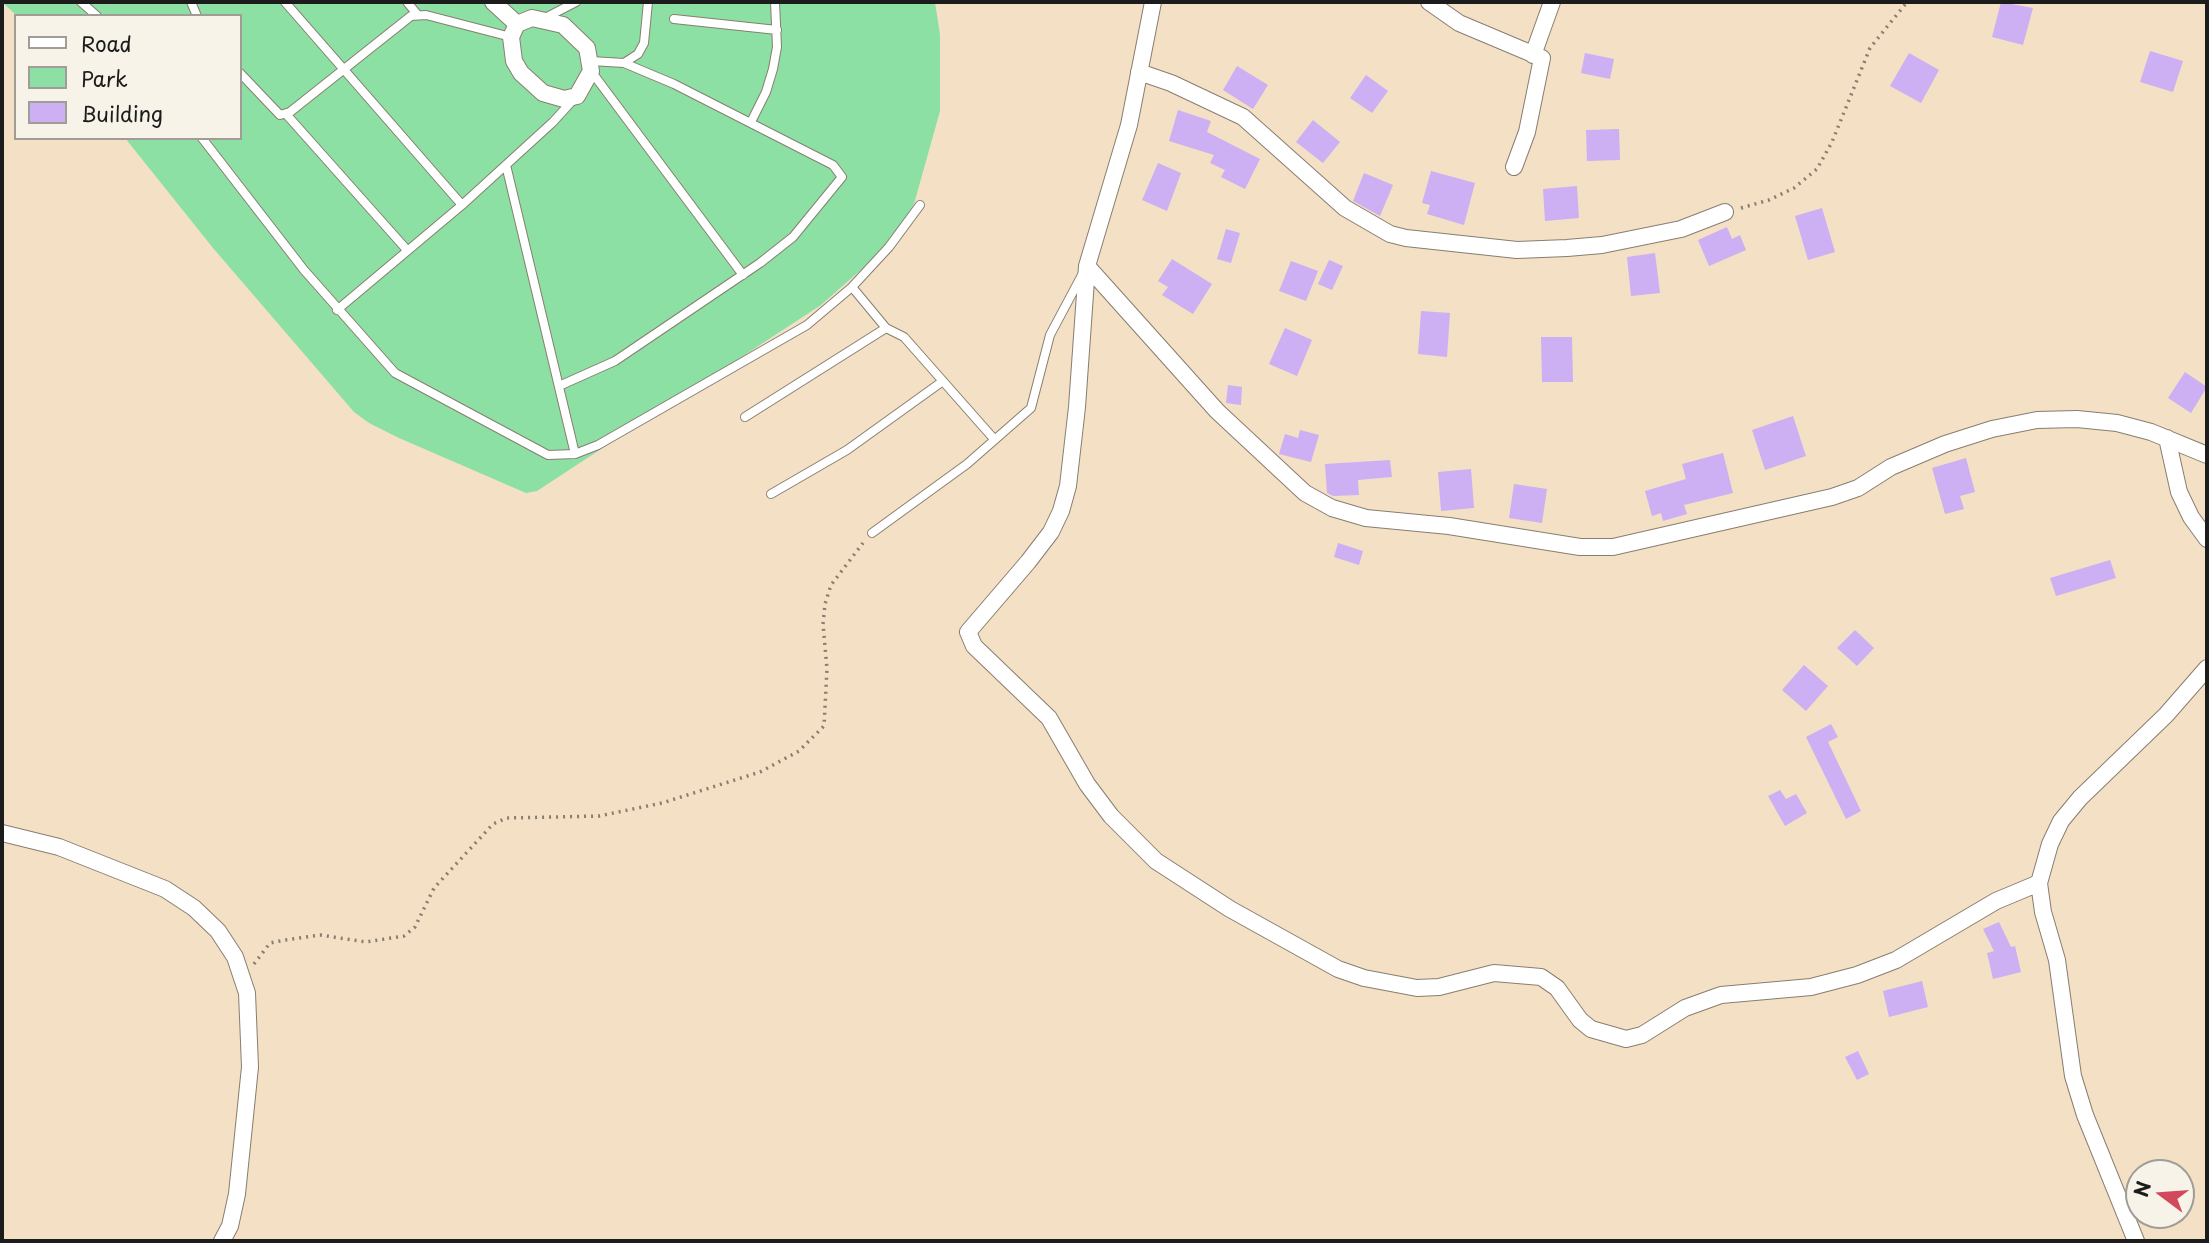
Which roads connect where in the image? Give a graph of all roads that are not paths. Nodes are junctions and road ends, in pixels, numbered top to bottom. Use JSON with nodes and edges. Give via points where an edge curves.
{"nodes":[{"id":1,"x":81,"y":2,"type":"edge"},
{"id":2,"x":285,"y":2,"type":"edge"},
{"id":3,"x":407,"y":2,"type":"edge"},
{"id":4,"x":493,"y":2,"type":"edge"},
{"id":5,"x":576,"y":2,"type":"edge"},
{"id":6,"x":648,"y":2,"type":"edge"},
{"id":7,"x":775,"y":2,"type":"edge"},
{"id":8,"x":1153,"y":2,"type":"edge"},
{"id":9,"x":1429,"y":2,"type":"edge"},
{"id":10,"x":1552,"y":2,"type":"edge"},
{"id":11,"x":95,"y":14,"type":"edge"},
{"id":12,"x":418,"y":14,"type":"junction"},
{"id":13,"x":542,"y":19,"type":"junction"},
{"id":14,"x":674,"y":19,"type":"dead end"},
{"id":15,"x":777,"y":30,"type":"junction"},
{"id":16,"x":514,"y":31,"type":"junction"},
{"id":17,"x":1532,"y":54,"type":"junction"},
{"id":18,"x":624,"y":63,"type":"junction"},
{"id":19,"x":591,"y":66,"type":"junction"},
{"id":20,"x":344,"y":69,"type":"junction"},
{"id":21,"x":1139,"y":72,"type":"junction"},
{"id":22,"x":242,"y":75,"type":"edge"},
{"id":23,"x":577,"y":96,"type":"junction"},
{"id":24,"x":286,"y":114,"type":"junction"},
{"id":25,"x":751,"y":122,"type":"junction"},
{"id":26,"x":204,"y":140,"type":"edge"},
{"id":27,"x":506,"y":165,"type":"junction"},
{"id":28,"x":1514,"y":167,"type":"dead end"},
{"id":29,"x":462,"y":205,"type":"junction"},
{"id":30,"x":920,"y":205,"type":"dead end"},
{"id":31,"x":1725,"y":212,"type":"road end"},
{"id":32,"x":407,"y":250,"type":"junction"},
{"id":33,"x":1087,"y":266,"type":"junction"},
{"id":34,"x":743,"y":275,"type":"junction"},
{"id":35,"x":852,"y":287,"type":"junction"},
{"id":36,"x":337,"y":310,"type":"junction"},
{"id":37,"x":886,"y":328,"type":"junction"},
{"id":38,"x":943,"y":381,"type":"junction"},
{"id":39,"x":559,"y":386,"type":"junction"},
{"id":40,"x":746,"y":417,"type":"dead end"},
{"id":41,"x":2167,"y":438,"type":"junction"},
{"id":42,"x":994,"y":439,"type":"junction"},
{"id":43,"x":575,"y":454,"type":"junction"},
{"id":44,"x":2207,"y":455,"type":"edge"},
{"id":45,"x":771,"y":494,"type":"dead end"},
{"id":46,"x":872,"y":533,"type":"road end"},
{"id":47,"x":2207,"y":539,"type":"edge"},
{"id":48,"x":2207,"y":668,"type":"edge"},
{"id":49,"x":2,"y":833,"type":"edge"},
{"id":50,"x":2039,"y":883,"type":"junction"},
{"id":51,"x":222,"y":1241,"type":"edge"},
{"id":52,"x":2136,"y":1241,"type":"edge"}],
"edges":[{"from":1,"to":11,"type":"lane"},
{"from":2,"to":20,"type":"lane"},
{"from":3,"to":12,"type":"lane"},
{"from":4,"to":16,"type":"street"},
{"from":5,"to":13,"type":"lane"},
{"from":6,"to":18,"type":"lane","via":[[644,43],[638,54]]},
{"from":7,"to":15,"type":"lane"},
{"from":8,"to":21,"type":"street"},
{"from":9,"to":17,"type":"street","via":[[1460,23]]},
{"from":10,"to":17,"type":"street"},
{"from":12,"to":16,"type":"lane"},
{"from":12,"to":20,"type":"lane"},
{"from":13,"to":16,"type":"street","via":[[523,20]]},
{"from":13,"to":19,"type":"street","via":[[572,30],[587,48]]},
{"from":14,"to":15,"type":"lane"},
{"from":15,"to":25,"type":"lane","via":[[766,92]]},
{"from":16,"to":23,"type":"street","via":[[514,61],[531,85],[556,97]]},
{"from":17,"to":28,"type":"street","via":[[1542,58],[1527,132]]},
{"from":18,"to":19,"type":"lane"},
{"from":18,"to":25,"type":"lane"},
{"from":19,"to":23,"type":"street"},
{"from":19,"to":34,"type":"lane"},
{"from":20,"to":24,"type":"lane"},
{"from":20,"to":29,"type":"lane"},
{"from":21,"to":31,"type":"street","via":[[1243,117],[1345,208],[1406,238],[1517,250],[1567,248],[1681,229]]},
{"from":21,"to":33,"type":"street","via":[[1117,168]]},
{"from":22,"to":24,"type":"lane","via":[[280,115]]},
{"from":23,"to":27,"type":"lane"},
{"from":24,"to":32,"type":"lane"},
{"from":25,"to":34,"type":"lane","via":[[834,165],[842,177],[793,237]]},
{"from":26,"to":36,"type":"lane"},
{"from":27,"to":29,"type":"lane"},
{"from":27,"to":39,"type":"lane"},
{"from":29,"to":32,"type":"lane"},
{"from":30,"to":35,"type":"lane"},
{"from":32,"to":36,"type":"lane"},
{"from":33,"to":41,"type":"street","via":[[1217,411],[1305,493],[1355,514],[1405,524],[1449,526],[1580,547],[1614,547],[1832,497],[1945,444],[2037,420],[2117,423]]},
{"from":33,"to":42,"type":"lane","via":[[1050,335],[1031,408]]},
{"from":33,"to":50,"type":"street","via":[[1077,407],[1061,511],[1028,562],[968,632],[988,662],[1049,718],[1111,816],[1156,861],[1191,886],[1338,969],[1364,978],[1417,988],[1494,972],[1541,977],[1557,988],[1591,1029],[1626,1039],[1721,995],[1811,987],[1857,975],[1896,960],[1966,917]]},
{"from":34,"to":39,"type":"lane","via":[[615,361]]},
{"from":35,"to":37,"type":"lane"},
{"from":35,"to":43,"type":"lane","via":[[807,324]]},
{"from":36,"to":43,"type":"lane","via":[[378,357],[414,385],[548,455]]},
{"from":37,"to":38,"type":"lane","via":[[904,337]]},
{"from":37,"to":40,"type":"lane"},
{"from":38,"to":42,"type":"lane"},
{"from":38,"to":45,"type":"lane","via":[[847,450]]},
{"from":39,"to":43,"type":"lane"},
{"from":41,"to":44,"type":"street"},
{"from":41,"to":47,"type":"street","via":[[2179,492]]},
{"from":42,"to":46,"type":"lane"},
{"from":48,"to":50,"type":"street","via":[[2061,821]]},
{"from":49,"to":51,"type":"street","via":[[59,847],[165,889],[194,908],[235,957],[247,993],[250,1068],[237,1194]]},
{"from":50,"to":52,"type":"street","via":[[2057,960],[2073,1076]]}]}
